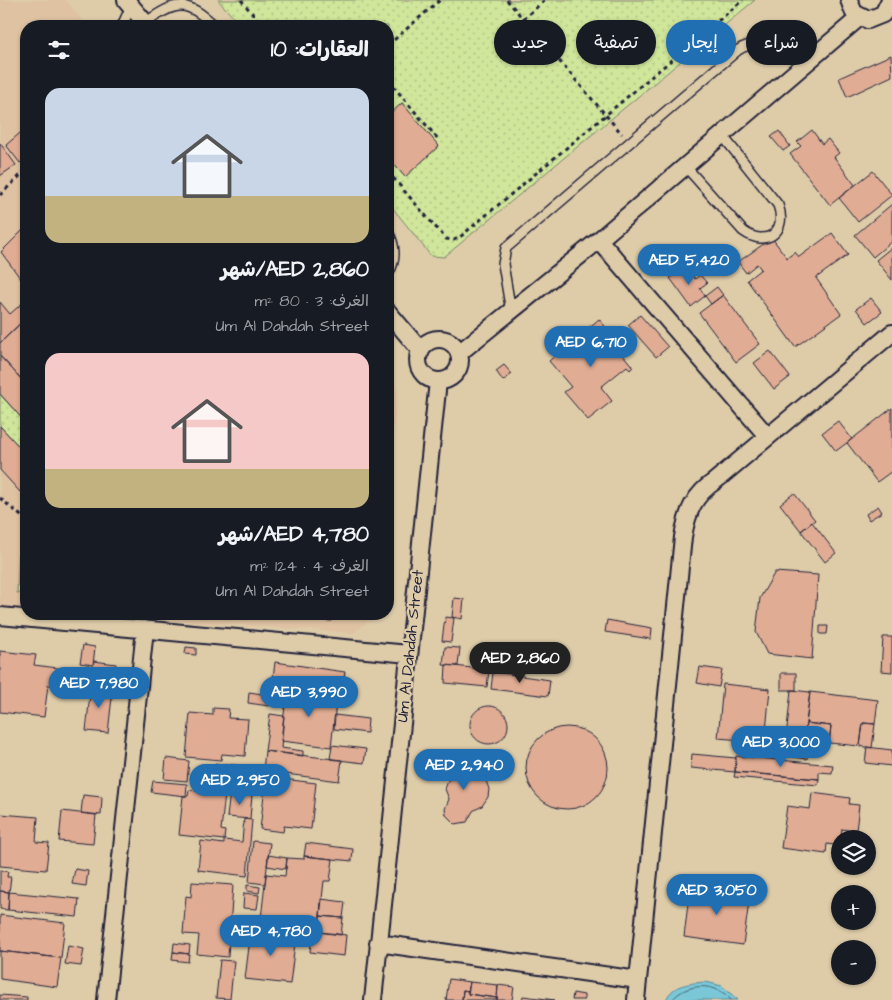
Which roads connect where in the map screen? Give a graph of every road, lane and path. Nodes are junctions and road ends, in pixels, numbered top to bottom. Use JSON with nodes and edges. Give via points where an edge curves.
{"nodes":[{"id":1,"x":240,"y":0,"type":"edge"},
{"id":2,"x":440,"y":0,"type":"edge"},
{"id":3,"x":507,"y":0,"type":"edge"},
{"id":4,"x":546,"y":0,"type":"edge"},
{"id":5,"x":744,"y":0,"type":"edge"},
{"id":6,"x":848,"y":0,"type":"edge"},
{"id":7,"x":890,"y":0,"type":"edge"},
{"id":8,"x":128,"y":3,"type":"edge"},
{"id":9,"x":860,"y":18,"type":"junction"},
{"id":10,"x":523,"y":19,"type":"junction"},
{"id":11,"x":124,"y":20,"type":"edge"},
{"id":12,"x":143,"y":20,"type":"edge"},
{"id":13,"x":152,"y":20,"type":"edge"},
{"id":14,"x":210,"y":20,"type":"edge"},
{"id":15,"x":258,"y":20,"type":"edge"},
{"id":16,"x":394,"y":40,"type":"edge"},
{"id":17,"x":746,"y":46,"type":"edge"},
{"id":18,"x":817,"y":55,"type":"edge"},
{"id":19,"x":805,"y":65,"type":"edge"},
{"id":20,"x":394,"y":87,"type":"edge"},
{"id":21,"x":605,"y":114,"type":"junction"},
{"id":22,"x":722,"y":135,"type":"junction"},
{"id":23,"x":438,"y":139,"type":"dead end"},
{"id":24,"x":631,"y":143,"type":"junction"},
{"id":25,"x":686,"y":167,"type":"junction"},
{"id":26,"x":20,"y":176,"type":"edge"},
{"id":27,"x":394,"y":179,"type":"edge"},
{"id":28,"x":0,"y":195,"type":"edge"},
{"id":29,"x":599,"y":240,"type":"junction"},
{"id":30,"x":511,"y":312,"type":"junction"},
{"id":31,"x":394,"y":319,"type":"edge"},
{"id":32,"x":892,"y":334,"type":"edge"},
{"id":33,"x":421,"y":351,"type":"junction"},
{"id":34,"x":459,"y":353,"type":"junction"},
{"id":35,"x":438,"y":381,"type":"junction"},
{"id":36,"x":768,"y":437,"type":"junction"},
{"id":37,"x":0,"y":498,"type":"edge"},
{"id":38,"x":20,"y":515,"type":"edge"},
{"id":39,"x":0,"y":616,"type":"edge"},
{"id":40,"x":20,"y":618,"type":"edge"},
{"id":41,"x":44,"y":620,"type":"edge"},
{"id":42,"x":144,"y":629,"type":"junction"},
{"id":43,"x":409,"y":654,"type":"junction"},
{"id":44,"x":378,"y":943,"type":"junction"},
{"id":45,"x":638,"y":980,"type":"junction"},
{"id":46,"x":106,"y":1000,"type":"edge"},
{"id":47,"x":373,"y":1000,"type":"edge"},
{"id":48,"x":636,"y":1000,"type":"edge"}],
"edges":[{"from":1,"to":15,"type":"path"},
{"from":2,"to":16,"type":"path"},
{"from":3,"to":10,"type":"path"},
{"from":4,"to":10,"type":"path"},
{"from":5,"to":21,"type":"path"},
{"from":6,"to":9,"type":"street"},
{"from":7,"to":9,"type":"street","via":[[883,14],[876,18]]},
{"from":8,"to":11,"type":"lane"},
{"from":8,"to":12,"type":"street"},
{"from":9,"to":18,"type":"street"},
{"from":10,"to":21,"type":"path"},
{"from":13,"to":14,"type":"lane","via":[[165,6],[183,2],[198,7]]},
{"from":17,"to":24,"type":"lane"},
{"from":19,"to":22,"type":"street"},
{"from":20,"to":23,"type":"path"},
{"from":21,"to":24,"type":"path"},
{"from":21,"to":27,"type":"path","via":[[454,240],[446,239]]},
{"from":22,"to":25,"type":"street"},
{"from":22,"to":25,"type":"lane","via":[[778,205],[782,215],[773,235],[763,239],[752,238],[743,231]]},
{"from":24,"to":30,"type":"lane","via":[[506,248],[503,264]]},
{"from":25,"to":29,"type":"street"},
{"from":26,"to":28,"type":"path"},
{"from":29,"to":30,"type":"street"},
{"from":29,"to":36,"type":"street"},
{"from":30,"to":34,"type":"street"},
{"from":31,"to":33,"type":"street"},
{"from":32,"to":36,"type":"street"},
{"from":33,"to":34,"type":"street","via":[[430,342],[444,340]]},
{"from":33,"to":35,"type":"street","via":[[419,364],[422,371]]},
{"from":34,"to":35,"type":"street","via":[[456,373]]},
{"from":35,"to":43,"type":"street","name":"Um Al Dahdah Street"},
{"from":36,"to":45,"type":"street","via":[[702,489],[689,510],[683,537]]},
{"from":37,"to":38,"type":"path"},
{"from":39,"to":40,"type":"street"},
{"from":41,"to":42,"type":"street"},
{"from":42,"to":43,"type":"street"},
{"from":42,"to":46,"type":"street"},
{"from":43,"to":44,"type":"street","name":"Um Al Dahdah Street"},
{"from":44,"to":45,"type":"street"},
{"from":44,"to":47,"type":"street","name":"Um Al Dahdah Street"},
{"from":45,"to":48,"type":"street"}]}
